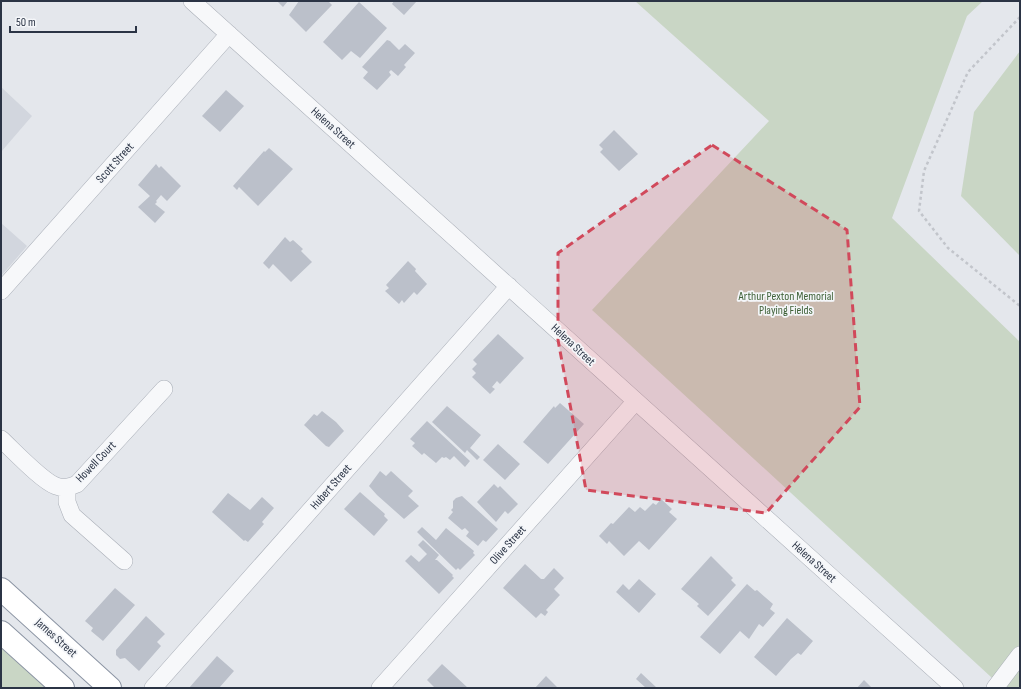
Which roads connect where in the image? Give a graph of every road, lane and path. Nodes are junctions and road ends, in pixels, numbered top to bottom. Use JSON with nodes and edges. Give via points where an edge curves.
{"nodes":[{"id":1,"x":192,"y":1,"type":"edge"},
{"id":2,"x":1020,"y":17,"type":"edge"},
{"id":3,"x":229,"y":34,"type":"junction"},
{"id":4,"x":509,"y":286,"type":"junction"},
{"id":5,"x":1,"y":291,"type":"edge"},
{"id":6,"x":1020,"y":306,"type":"edge"},
{"id":7,"x":164,"y":389,"type":"dead end"},
{"id":8,"x":635,"y":402,"type":"junction"},
{"id":9,"x":1,"y":438,"type":"edge"},
{"id":10,"x":67,"y":488,"type":"junction"},
{"id":11,"x":124,"y":561,"type":"dead end"},
{"id":12,"x":1,"y":589,"type":"edge"},
{"id":13,"x":1,"y":632,"type":"edge"},
{"id":14,"x":1020,"y":655,"type":"edge"},
{"id":15,"x":63,"y":688,"type":"edge"},
{"id":16,"x":110,"y":688,"type":"edge"},
{"id":17,"x":154,"y":688,"type":"edge"},
{"id":18,"x":380,"y":688,"type":"edge"},
{"id":19,"x":955,"y":688,"type":"edge"},
{"id":20,"x":995,"y":688,"type":"edge"}],
"edges":[{"from":1,"to":3,"type":"street","name":"Helena Street"},
{"from":2,"to":6,"type":"path","via":[[968,72],[924,171],[919,211],[948,248]]},
{"from":3,"to":4,"type":"street","name":"Helena Street"},
{"from":3,"to":5,"type":"street","name":"Scott Street"},
{"from":4,"to":8,"type":"street","name":"Helena Street"},
{"from":4,"to":17,"type":"street","name":"Hubert Street"},
{"from":7,"to":10,"type":"street","name":"Howell Court","via":[[77,484]]},
{"from":8,"to":18,"type":"street","name":"Olive Street"},
{"from":8,"to":19,"type":"street","name":"Helena Street"},
{"from":9,"to":10,"type":"street","name":"Howell Court","via":[[44,478],[55,486]]},
{"from":10,"to":11,"type":"street","via":[[67,502],[72,515]]},
{"from":12,"to":16,"type":"highway","name":"James Street"},
{"from":13,"to":15,"type":"highway"},
{"from":14,"to":20,"type":"street"}]}
